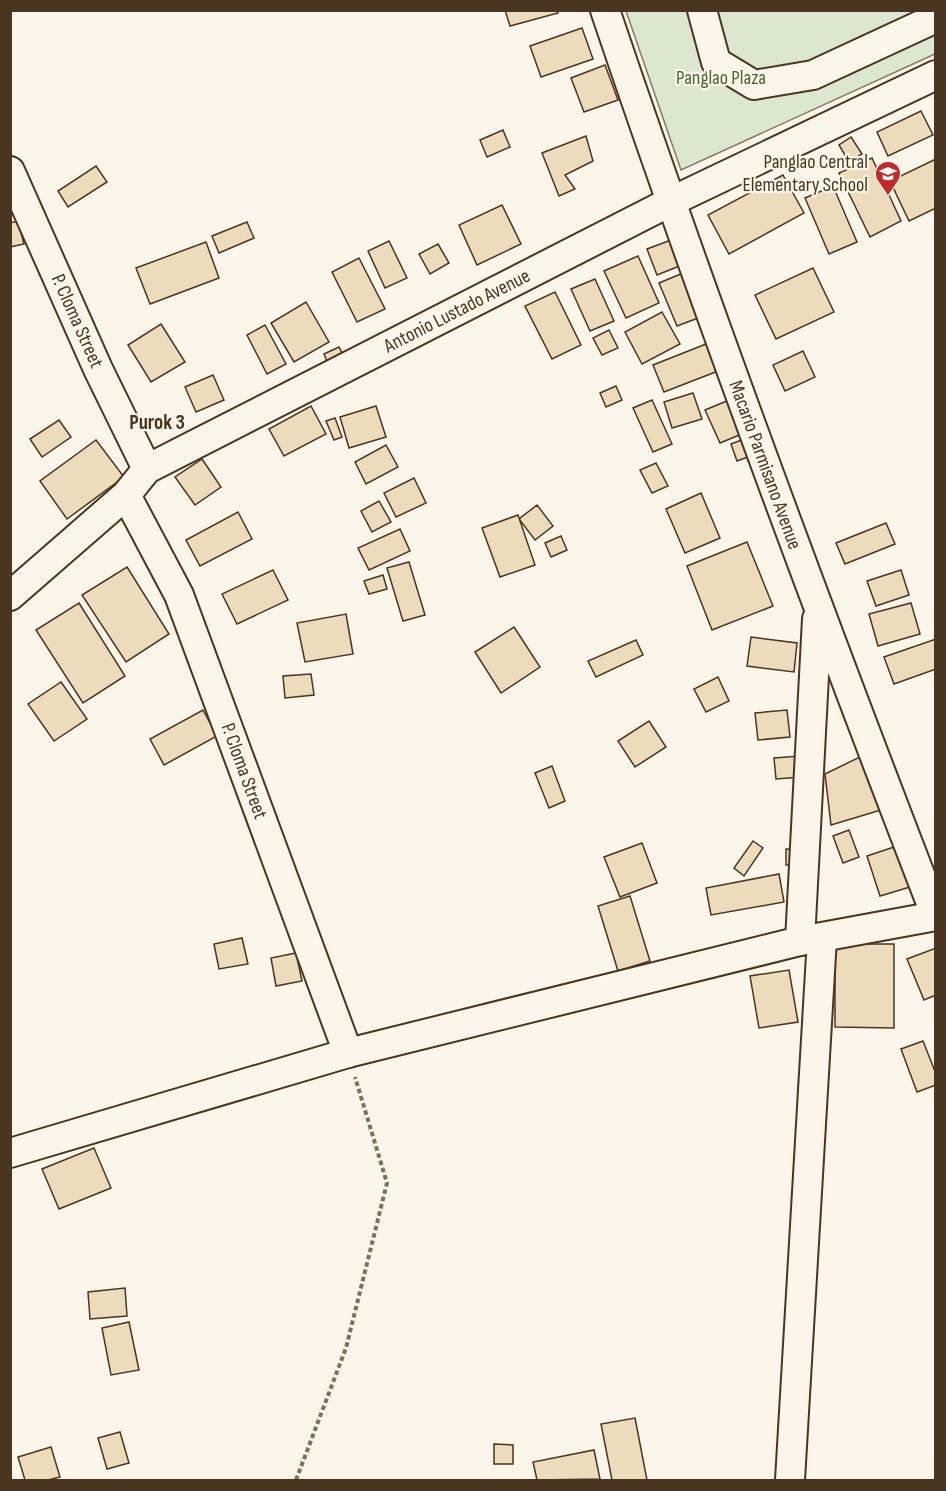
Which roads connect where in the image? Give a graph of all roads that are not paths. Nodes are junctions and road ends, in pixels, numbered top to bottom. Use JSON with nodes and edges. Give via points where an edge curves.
{"nodes":[{"id":1,"x":605,"y":10,"type":"edge"},
{"id":2,"x":702,"y":10,"type":"edge"},
{"id":3,"x":936,"y":18,"type":"edge"},
{"id":4,"x":936,"y":75,"type":"edge"},
{"id":5,"x":10,"y":171,"type":"edge"},
{"id":6,"x":670,"y":202,"type":"junction"},
{"id":7,"x":147,"y":470,"type":"junction"},
{"id":8,"x":126,"y":495,"type":"junction"},
{"id":9,"x":10,"y":596,"type":"edge"},
{"id":10,"x":817,"y":609,"type":"junction"},
{"id":11,"x":936,"y":916,"type":"edge"},
{"id":12,"x":811,"y":939,"type":"junction"},
{"id":13,"x":348,"y":1053,"type":"junction"},
{"id":14,"x":10,"y":1153,"type":"edge"},
{"id":15,"x":790,"y":1480,"type":"edge"}],
"edges":[{"from":1,"to":6,"type":"street","name":"Macario Parmisano Avenue"},
{"from":2,"to":3,"type":"street","via":[[716,62],[754,85],[813,75]]},
{"from":4,"to":6,"type":"street","name":"Antonio Lustado Avenue"},
{"from":5,"to":7,"type":"street","name":"P. Cloma Street"},
{"from":6,"to":7,"type":"street","name":"Antonio Lustado Avenue"},
{"from":6,"to":10,"type":"street","name":"Macario Parmisano Avenue"},
{"from":7,"to":8,"type":"street","name":"Antonio Lustado Avenue"},
{"from":8,"to":9,"type":"street","name":"Antonio Lustado Avenue"},
{"from":8,"to":13,"type":"street","name":"P. Cloma Street","via":[[179,594]]},
{"from":10,"to":11,"type":"street","name":"Macario Parmisano Avenue"},
{"from":10,"to":12,"type":"street"},
{"from":11,"to":12,"type":"street"},
{"from":12,"to":13,"type":"street"},
{"from":12,"to":15,"type":"street"},
{"from":13,"to":14,"type":"street"}]}
